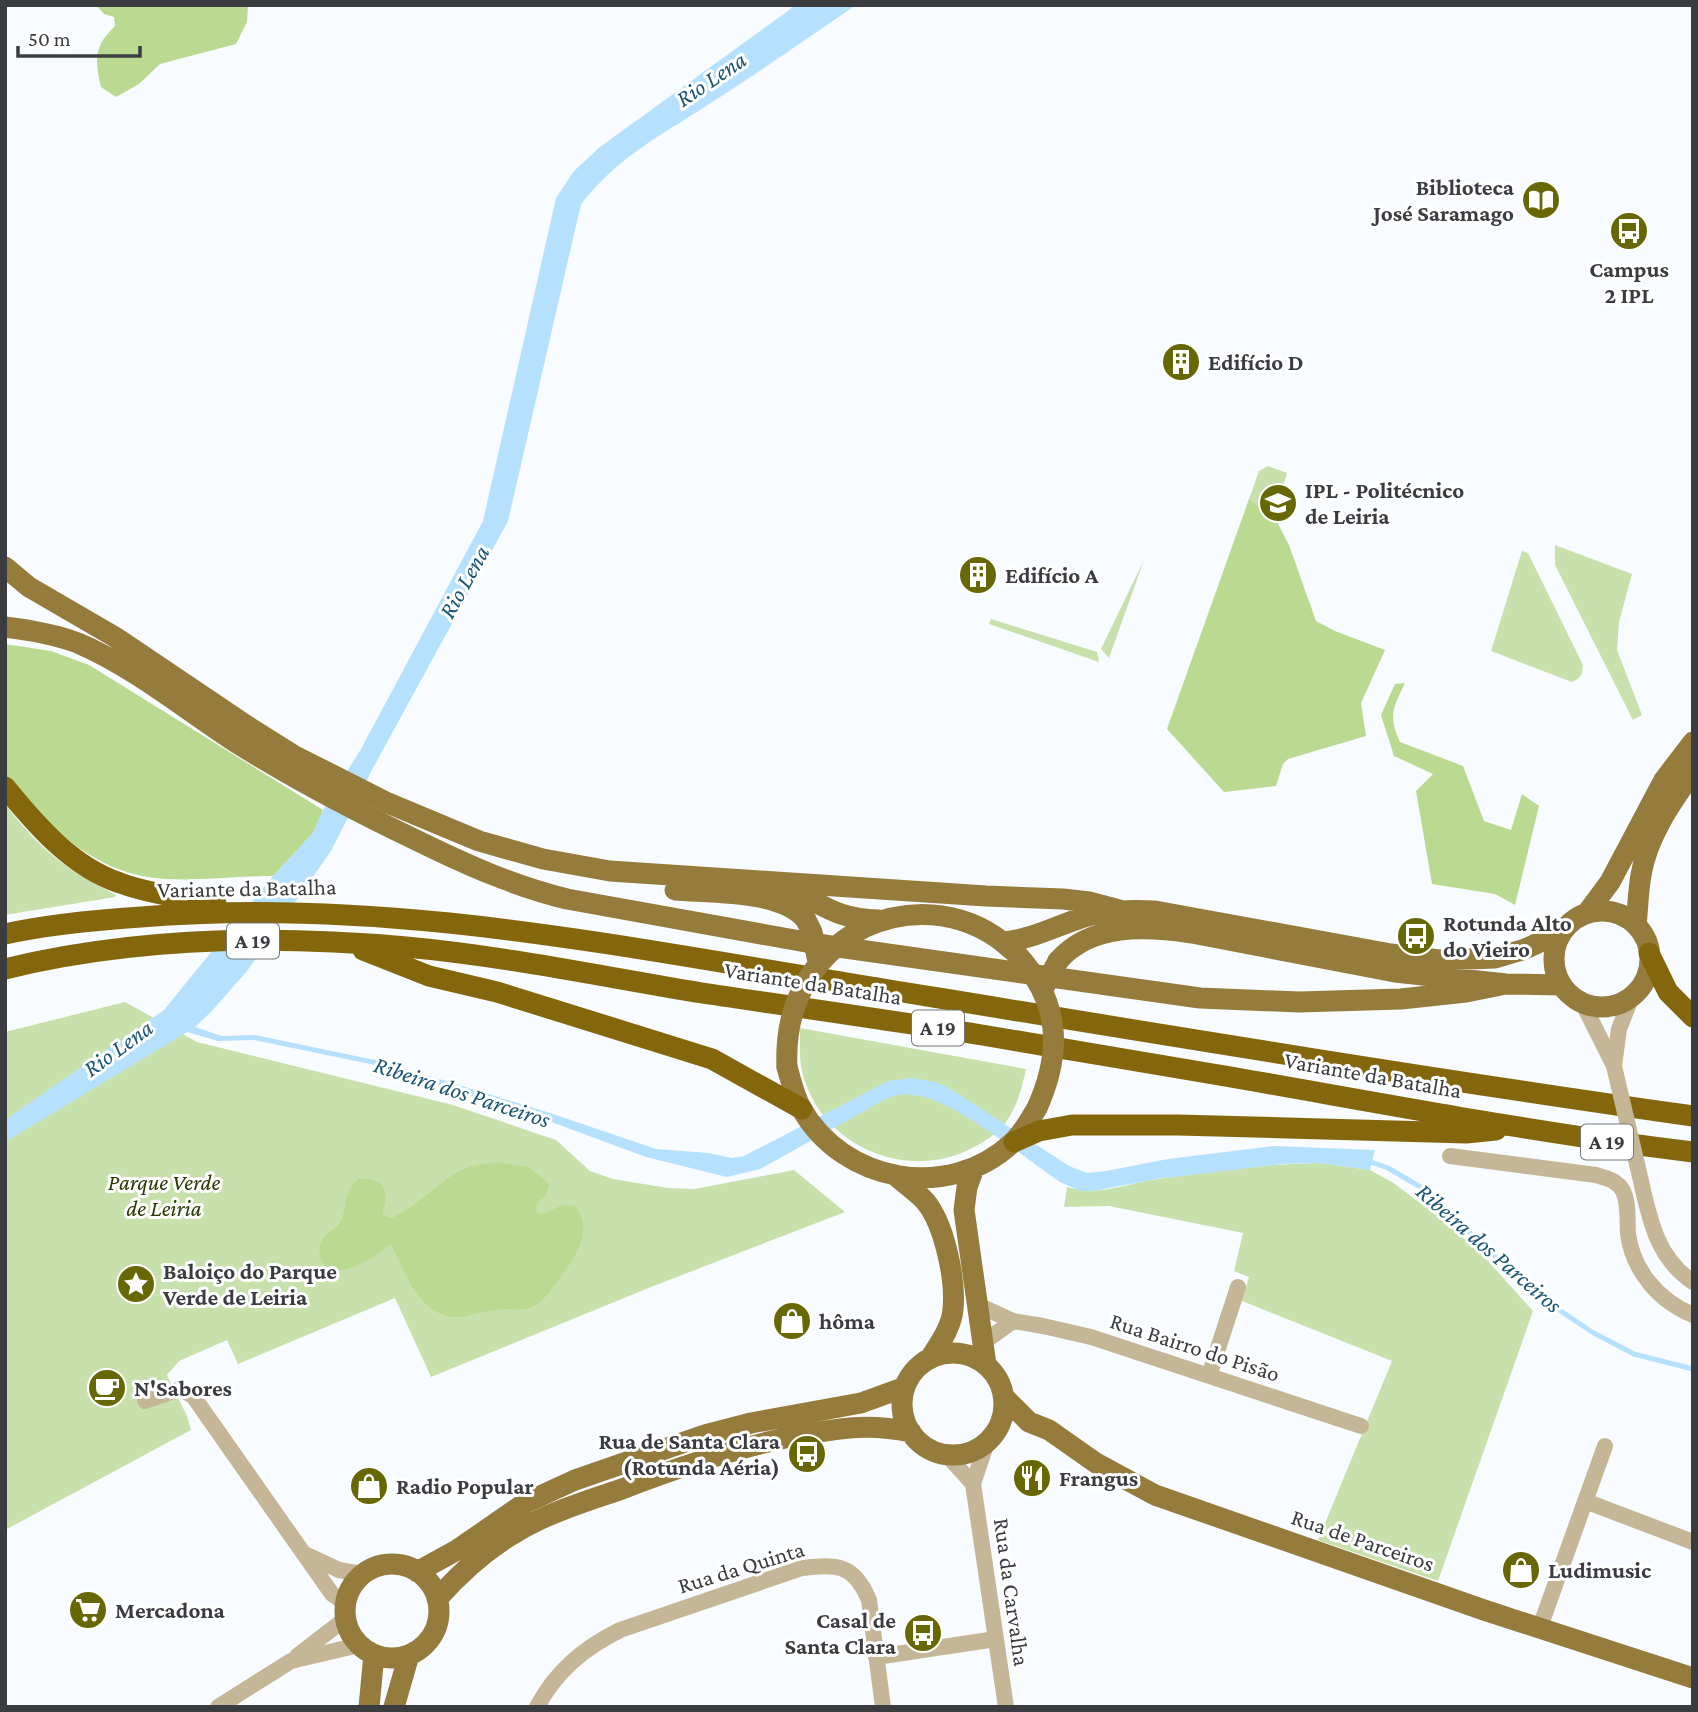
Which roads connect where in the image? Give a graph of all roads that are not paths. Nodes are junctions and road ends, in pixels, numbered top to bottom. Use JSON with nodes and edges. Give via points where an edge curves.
{"nodes":[{"id":1,"x":5,"y":567,"type":"edge"},
{"id":2,"x":5,"y":627,"type":"edge"},
{"id":3,"x":1693,"y":742,"type":"edge"},
{"id":4,"x":290,"y":764,"type":"junction"},
{"id":5,"x":1693,"y":772,"type":"edge"},
{"id":6,"x":5,"y":787,"type":"edge"},
{"id":7,"x":384,"y":813,"type":"junction"},
{"id":8,"x":419,"y":841,"type":"junction"},
{"id":9,"x":767,"y":881,"type":"junction"},
{"id":10,"x":178,"y":906,"type":"junction"},
{"id":11,"x":1119,"y":910,"type":"junction"},
{"id":12,"x":1587,"y":913,"type":"junction"},
{"id":13,"x":871,"y":924,"type":"junction"},
{"id":14,"x":1636,"y":925,"type":"junction"},
{"id":15,"x":1562,"y":932,"type":"junction"},
{"id":16,"x":5,"y":934,"type":"edge"},
{"id":17,"x":351,"y":945,"type":"junction"},
{"id":18,"x":1010,"y":948,"type":"junction"},
{"id":19,"x":1650,"y":953,"type":"junction"},
{"id":20,"x":818,"y":962,"type":"junction"},
{"id":21,"x":5,"y":969,"type":"edge"},
{"id":22,"x":1506,"y":984,"type":"junction"},
{"id":23,"x":1562,"y":985,"type":"junction"},
{"id":24,"x":1043,"y":989,"type":"junction"},
{"id":25,"x":1632,"y":996,"type":"junction"},
{"id":26,"x":1582,"y":1002,"type":"junction"},
{"id":27,"x":1693,"y":1017,"type":"edge"},
{"id":28,"x":1614,"y":1066,"type":"junction"},
{"id":29,"x":802,"y":1109,"type":"junction"},
{"id":30,"x":1693,"y":1116,"type":"edge"},
{"id":31,"x":1522,"y":1128,"type":"junction"},
{"id":32,"x":1014,"y":1142,"type":"junction"},
{"id":33,"x":1693,"y":1152,"type":"edge"},
{"id":34,"x":1450,"y":1156,"type":"dead end"},
{"id":35,"x":974,"y":1168,"type":"junction"},
{"id":36,"x":896,"y":1176,"type":"junction"},
{"id":37,"x":1693,"y":1282,"type":"edge"},
{"id":38,"x":1238,"y":1287,"type":"dead end"},
{"id":39,"x":978,"y":1305,"type":"junction"},
{"id":40,"x":1693,"y":1315,"type":"edge"},
{"id":41,"x":1013,"y":1321,"type":"junction"},
{"id":42,"x":984,"y":1342,"type":"junction"},
{"id":43,"x":931,"y":1357,"type":"junction"},
{"id":44,"x":986,"y":1365,"type":"junction"},
{"id":45,"x":1209,"y":1376,"type":"junction"},
{"id":46,"x":905,"y":1387,"type":"junction"},
{"id":47,"x":1003,"y":1396,"type":"junction"},
{"id":48,"x":145,"y":1401,"type":"dead end"},
{"id":49,"x":1029,"y":1422,"type":"junction"},
{"id":50,"x":1361,"y":1426,"type":"dead end"},
{"id":51,"x":911,"y":1432,"type":"junction"},
{"id":52,"x":992,"y":1437,"type":"junction"},
{"id":53,"x":1605,"y":1446,"type":"dead end"},
{"id":54,"x":946,"y":1454,"type":"junction"},
{"id":55,"x":974,"y":1484,"type":"junction"},
{"id":56,"x":1586,"y":1501,"type":"junction"},
{"id":57,"x":1693,"y":1542,"type":"edge"},
{"id":58,"x":304,"y":1554,"type":"junction"},
{"id":59,"x":417,"y":1572,"type":"junction"},
{"id":60,"x":362,"y":1574,"type":"junction"},
{"id":61,"x":437,"y":1599,"type":"junction"},
{"id":62,"x":345,"y":1611,"type":"junction"},
{"id":63,"x":1540,"y":1628,"type":"junction"},
{"id":64,"x":996,"y":1639,"type":"junction"},
{"id":65,"x":367,"y":1650,"type":"junction"},
{"id":66,"x":409,"y":1655,"type":"junction"},
{"id":67,"x":876,"y":1657,"type":"junction"},
{"id":68,"x":291,"y":1661,"type":"junction"},
{"id":69,"x":1693,"y":1678,"type":"edge"},
{"id":70,"x":218,"y":1707,"type":"edge"},
{"id":71,"x":369,"y":1707,"type":"edge"},
{"id":72,"x":394,"y":1707,"type":"edge"},
{"id":73,"x":537,"y":1707,"type":"edge"},
{"id":74,"x":883,"y":1707,"type":"edge"},
{"id":75,"x":1006,"y":1707,"type":"edge"}],
"edges":[{"from":1,"to":4,"type":"main road","via":[[29,587],[115,637],[247,726]]},
{"from":2,"to":4,"type":"main road","via":[[57,636],[97,652]]},
{"from":3,"to":12,"type":"main road","via":[[1664,780],[1610,882]]},
{"from":4,"to":7,"type":"main road"},
{"from":5,"to":14,"type":"main road","via":[[1660,824],[1647,855]]},
{"from":6,"to":10,"type":"highway","via":[[44,832],[76,859],[102,876]]},
{"from":7,"to":8,"type":"main road"},
{"from":7,"to":9,"type":"main road","via":[[578,866],[647,875]]},
{"from":8,"to":20,"type":"main road","bridge":true,"via":[[573,878],[775,900],[806,920]]},
{"from":8,"to":22,"type":"main road","via":[[515,885],[567,899],[817,944],[1136,991],[1226,1000],[1339,1002],[1447,995]]},
{"from":9,"to":11,"type":"main road","via":[[1063,899]]},
{"from":9,"to":13,"type":"main road","via":[[841,916]]},
{"from":10,"to":16,"type":"highway","name":"Variante da Batalha"},
{"from":10,"to":30,"type":"highway","name":"Variante da Batalha","number":"A 19","via":[[386,915],[581,939],[1432,1078]]},
{"from":11,"to":15,"type":"main road","via":[[1155,911],[1439,960],[1504,956]]},
{"from":11,"to":18,"type":"main road","via":[[1082,918]]},
{"from":12,"to":14,"type":"main road","via":[[1613,912]]},
{"from":12,"to":15,"type":"main road"},
{"from":13,"to":18,"type":"main road","via":[[900,915],[945,916],[978,926]]},
{"from":13,"to":20,"type":"main road","bridge":true},
{"from":14,"to":19,"type":"main road"},
{"from":15,"to":23,"type":"main road","via":[[1554,958]]},
{"from":17,"to":21,"type":"highway","name":"Variante da Batalha","number":"A 19","via":[[266,940],[155,945],[57,956]]},
{"from":17,"to":29,"type":"highway","via":[[429,976],[497,992],[712,1059]]},
{"from":17,"to":31,"type":"highway","name":"Variante da Batalha","number":"A 19","via":[[404,947],[545,966],[980,1034]]},
{"from":18,"to":24,"type":"main road","bridge":true},
{"from":19,"to":25,"type":"main road","via":[[1642,985]]},
{"from":19,"to":27,"type":"highway","via":[[1668,992]]},
{"from":20,"to":29,"type":"main road","bridge":true,"via":[[794,1012],[787,1046],[787,1068]]},
{"from":22,"to":23,"type":"main road"},
{"from":22,"to":24,"type":"main road","bridge":true,"via":[[1395,972],[1192,933],[1138,928],[1078,943],[1058,961]]},
{"from":23,"to":26,"type":"main road"},
{"from":24,"to":32,"type":"main road","bridge":true,"via":[[1052,1022],[1052,1057],[1037,1108]]},
{"from":25,"to":26,"type":"main road","via":[[1608,1006]]},
{"from":25,"to":28,"type":"street","via":[[1619,1030]]},
{"from":26,"to":28,"type":"street"},
{"from":28,"to":37,"type":"street","bridge":true,"via":[[1655,1236],[1670,1262]]},
{"from":29,"to":36,"type":"main road","via":[[848,1156]]},
{"from":31,"to":32,"type":"highway","via":[[1466,1133],[1072,1125],[1039,1131]]},
{"from":31,"to":33,"type":"highway","name":"Variante da Batalha","number":"A 19"},
{"from":32,"to":35,"type":"main road"},
{"from":34,"to":40,"type":"street","via":[[1595,1175],[1615,1182],[1624,1194],[1628,1235],[1637,1264],[1661,1296]]},
{"from":35,"to":36,"type":"main road","via":[[939,1177]]},
{"from":35,"to":39,"type":"main road","via":[[964,1210]]},
{"from":36,"to":43,"type":"main road","via":[[935,1216],[950,1271],[953,1310]]},
{"from":38,"to":45,"type":"street"},
{"from":39,"to":41,"type":"street","name":"Rua Bairro do Pisão"},
{"from":39,"to":42,"type":"main road"},
{"from":41,"to":42,"type":"street"},
{"from":41,"to":45,"type":"street","name":"Rua Bairro do Pisão","via":[[1091,1337]]},
{"from":42,"to":44,"type":"main road"},
{"from":43,"to":44,"type":"main road","via":[[960,1353]]},
{"from":43,"to":46,"type":"main road"},
{"from":44,"to":47,"type":"main road","via":[[995,1374]]},
{"from":45,"to":50,"type":"street","name":"Rua Bairro do Pisão"},
{"from":46,"to":51,"type":"main road","via":[[903,1415]]},
{"from":46,"to":59,"type":"main road","via":[[860,1403],[705,1435],[575,1480],[525,1503]]},
{"from":47,"to":49,"type":"main road","name":"Rua de Parceiros"},
{"from":47,"to":52,"type":"main road","via":[[1004,1408]]},
{"from":48,"to":58,"type":"street","via":[[180,1389],[193,1396]]},
{"from":49,"to":52,"type":"main road"},
{"from":49,"to":63,"type":"main road","name":"Rua de Parceiros","via":[[1155,1495]]},
{"from":51,"to":54,"type":"main road","via":[[928,1448]]},
{"from":51,"to":61,"type":"main road","via":[[852,1426],[758,1443],[698,1460],[518,1530],[471,1563]]},
{"from":52,"to":54,"type":"main road","via":[[973,1451]]},
{"from":52,"to":55,"type":"street","name":"Rua da Carvalha"},
{"from":53,"to":56,"type":"street"},
{"from":54,"to":55,"type":"street"},
{"from":55,"to":64,"type":"street","name":"Rua da Carvalha"},
{"from":56,"to":57,"type":"street"},
{"from":56,"to":63,"type":"street"},
{"from":58,"to":60,"type":"street","via":[[339,1570]]},
{"from":58,"to":62,"type":"street"},
{"from":59,"to":60,"type":"main road","via":[[389,1564]]},
{"from":59,"to":61,"type":"main road"},
{"from":60,"to":62,"type":"main road","via":[[354,1582]]},
{"from":61,"to":66,"type":"main road","via":[[439,1613],[430,1638]]},
{"from":62,"to":65,"type":"main road","via":[[350,1633]]},
{"from":62,"to":68,"type":"street"},
{"from":63,"to":69,"type":"main road","name":"Rua de Parceiros"},
{"from":64,"to":67,"type":"street"},
{"from":64,"to":75,"type":"street","name":"Rua da Carvalha"},
{"from":65,"to":66,"type":"main road","via":[[386,1658]]},
{"from":65,"to":68,"type":"street"},
{"from":65,"to":71,"type":"main road"},
{"from":66,"to":72,"type":"main road"},
{"from":67,"to":73,"type":"street","name":"Rua da Quinta","via":[[863,1585],[839,1567],[802,1568],[644,1620],[597,1642],[561,1671]]},
{"from":67,"to":74,"type":"street","name":"Rua da Quinta"},
{"from":68,"to":70,"type":"street"}]}
